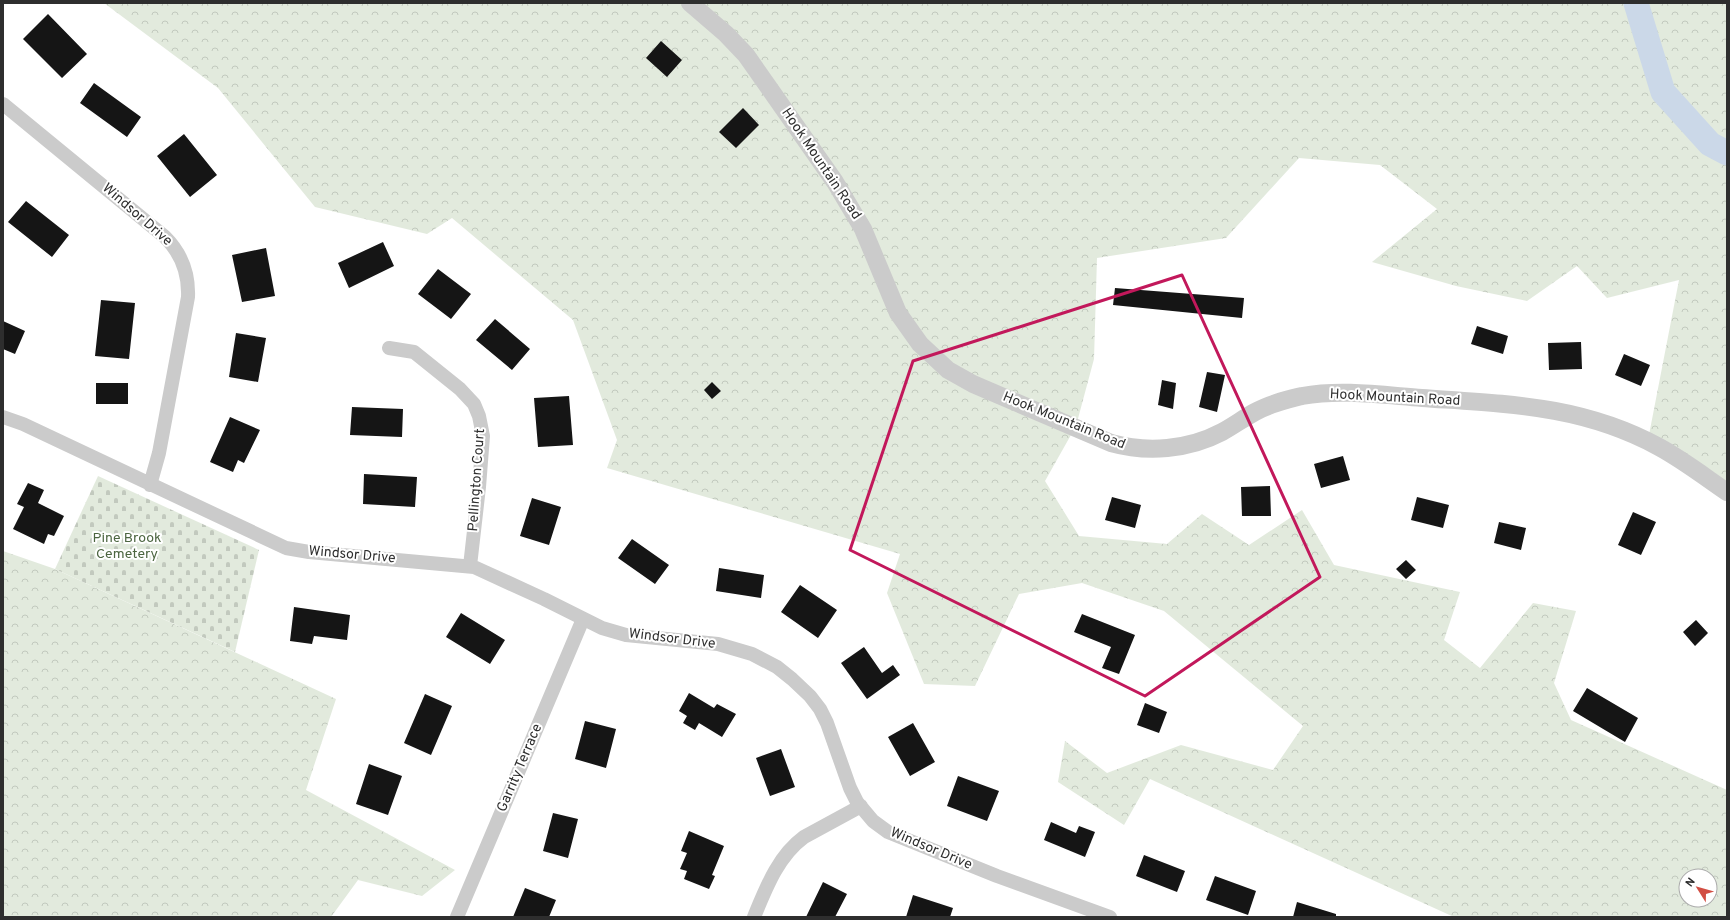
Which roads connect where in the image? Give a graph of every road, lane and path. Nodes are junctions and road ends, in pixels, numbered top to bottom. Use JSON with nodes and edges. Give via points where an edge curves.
{"nodes":[{"id":1,"x":690,"y":3,"type":"edge"},
{"id":2,"x":3,"y":104,"type":"edge"},
{"id":3,"x":389,"y":348,"type":"dead end"},
{"id":4,"x":3,"y":417,"type":"edge"},
{"id":5,"x":150,"y":485,"type":"junction"},
{"id":6,"x":1727,"y":492,"type":"edge"},
{"id":7,"x":470,"y":566,"type":"junction"},
{"id":8,"x":583,"y":618,"type":"junction"},
{"id":9,"x":860,"y":806,"type":"junction"},
{"id":10,"x":457,"y":917,"type":"edge"},
{"id":11,"x":754,"y":917,"type":"edge"},
{"id":12,"x":1110,"y":917,"type":"edge"}],
"edges":[{"from":1,"to":6,"type":"street","name":"Hook Mountain Road","via":[[746,55],[836,182],[863,228],[898,313],[908,329],[933,358],[973,384],[1111,443],[1149,449],[1205,440],[1257,411],[1302,396],[1331,393],[1367,394],[1532,407],[1564,412],[1609,425],[1659,447]]},
{"from":2,"to":5,"type":"street","name":"Windsor Drive","via":[[165,237],[178,251],[186,268],[188,297],[159,453]]},
{"from":3,"to":7,"type":"street","name":"Pellington Court","via":[[414,352],[460,389],[474,404],[479,416],[483,436]]},
{"from":4,"to":5,"type":"street","name":"Windsor Drive","via":[[23,424]]},
{"from":5,"to":7,"type":"street","name":"Windsor Drive","via":[[286,548]]},
{"from":7,"to":8,"type":"street","name":"Windsor Drive"},
{"from":8,"to":9,"type":"street","name":"Windsor Drive","via":[[602,628],[626,635],[737,648],[777,667],[820,709],[850,788]]},
{"from":8,"to":10,"type":"street","name":"Garrity Terrace"},
{"from":9,"to":11,"type":"street","via":[[796,843],[783,857]]},
{"from":9,"to":12,"type":"street","name":"Windsor Drive","via":[[873,821],[888,832],[997,876]]}]}
